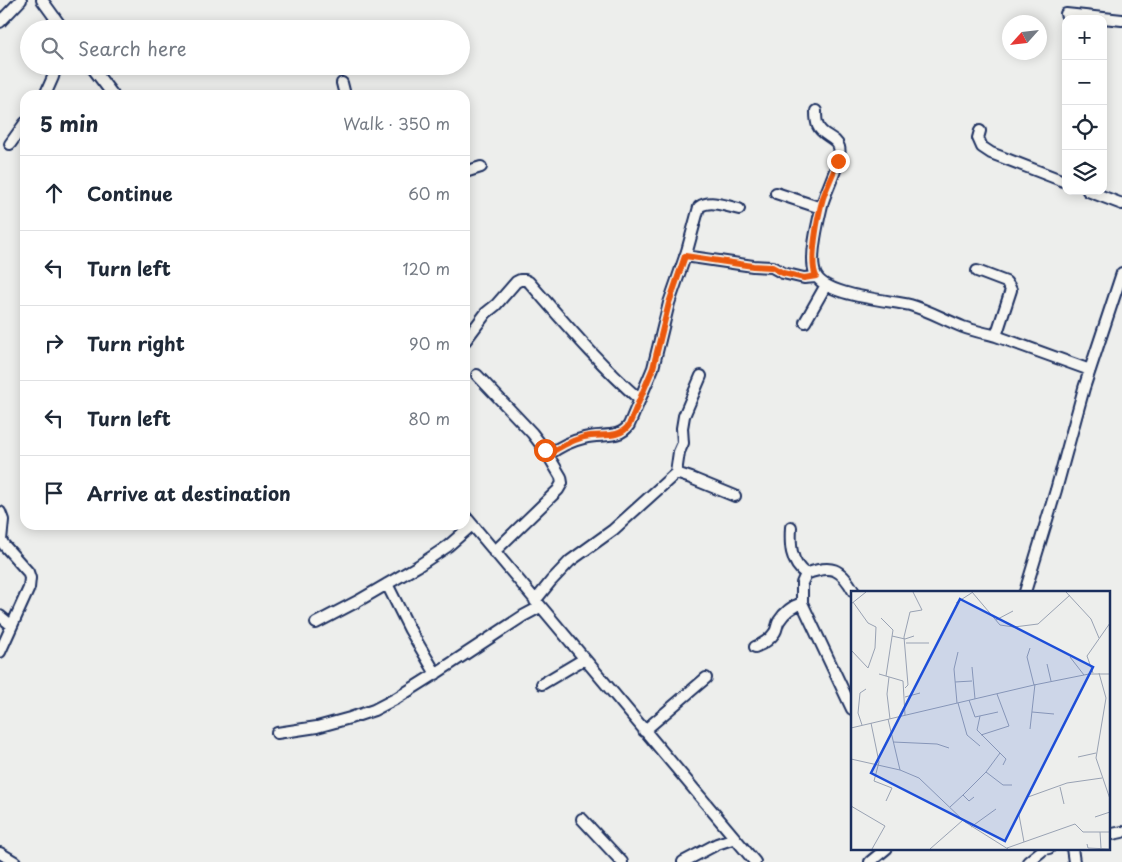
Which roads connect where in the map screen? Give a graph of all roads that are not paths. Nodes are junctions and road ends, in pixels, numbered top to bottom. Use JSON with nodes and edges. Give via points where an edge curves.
{"nodes":[{"id":1,"x":20,"y":0,"type":"edge"},
{"id":2,"x":42,"y":0,"type":"edge"},
{"id":3,"x":1066,"y":14,"type":"dead end"},
{"id":4,"x":56,"y":20,"type":"edge"},
{"id":5,"x":1122,"y":20,"type":"edge"},
{"id":6,"x":0,"y":22,"type":"edge"},
{"id":7,"x":54,"y":75,"type":"edge"},
{"id":8,"x":98,"y":75,"type":"edge"},
{"id":9,"x":342,"y":83,"type":"dead end"},
{"id":10,"x":47,"y":90,"type":"edge"},
{"id":11,"x":108,"y":90,"type":"edge"},
{"id":12,"x":344,"y":90,"type":"edge"},
{"id":13,"x":816,"y":111,"type":"dead end"},
{"id":14,"x":20,"y":130,"type":"edge"},
{"id":15,"x":980,"y":131,"type":"dead end"},
{"id":16,"x":10,"y":144,"type":"dead end"},
{"id":17,"x":481,"y":168,"type":"dead end"},
{"id":18,"x":470,"y":171,"type":"edge"},
{"id":19,"x":1062,"y":180,"type":"edge"},
{"id":20,"x":776,"y":193,"type":"dead end"},
{"id":21,"x":1098,"y":195,"type":"edge"},
{"id":22,"x":1122,"y":204,"type":"edge"},
{"id":23,"x":821,"y":208,"type":"junction"},
{"id":24,"x":739,"y":209,"type":"dead end"},
{"id":25,"x":685,"y":256,"type":"junction"},
{"id":26,"x":977,"y":272,"type":"dead end"},
{"id":27,"x":1122,"y":274,"type":"edge"},
{"id":28,"x":816,"y":276,"type":"junction"},
{"id":29,"x":826,"y":285,"type":"junction"},
{"id":30,"x":805,"y":322,"type":"dead end"},
{"id":31,"x":470,"y":334,"type":"edge"},
{"id":32,"x":996,"y":336,"type":"junction"},
{"id":33,"x":1090,"y":370,"type":"junction"},
{"id":34,"x":477,"y":375,"type":"dead end"},
{"id":35,"x":701,"y":376,"type":"dead end"},
{"id":36,"x":639,"y":399,"type":"junction"},
{"id":37,"x":548,"y":455,"type":"junction"},
{"id":38,"x":676,"y":473,"type":"junction"},
{"id":39,"x":735,"y":496,"type":"dead end"},
{"id":40,"x":0,"y":512,"type":"edge"},
{"id":41,"x":470,"y":522,"type":"edge"},
{"id":42,"x":472,"y":525,"type":"joint"},
{"id":43,"x":791,"y":527,"type":"dead end"},
{"id":44,"x":466,"y":530,"type":"edge"},
{"id":45,"x":494,"y":552,"type":"junction"},
{"id":46,"x":806,"y":574,"type":"junction"},
{"id":47,"x":387,"y":584,"type":"junction"},
{"id":48,"x":854,"y":591,"type":"edge"},
{"id":49,"x":1025,"y":591,"type":"edge"},
{"id":50,"x":802,"y":603,"type":"junction"},
{"id":51,"x":538,"y":604,"type":"junction"},
{"id":52,"x":0,"y":616,"type":"edge"},
{"id":53,"x":316,"y":624,"type":"dead end"},
{"id":54,"x":12,"y":625,"type":"junction"},
{"id":55,"x":755,"y":647,"type":"dead end"},
{"id":56,"x":0,"y":652,"type":"edge"},
{"id":57,"x":584,"y":658,"type":"junction"},
{"id":58,"x":436,"y":674,"type":"junction"},
{"id":59,"x":706,"y":678,"type":"dead end"},
{"id":60,"x":542,"y":684,"type":"dead end"},
{"id":61,"x":851,"y":707,"type":"edge"},
{"id":62,"x":644,"y":731,"type":"junction"},
{"id":63,"x":277,"y":733,"type":"dead end"},
{"id":64,"x":582,"y":819,"type":"dead end"},
{"id":65,"x":724,"y":826,"type":"junction"},
{"id":66,"x":735,"y":838,"type":"junction"},
{"id":67,"x":717,"y":844,"type":"junction"},
{"id":68,"x":885,"y":850,"type":"edge"},
{"id":69,"x":1044,"y":850,"type":"edge"},
{"id":70,"x":0,"y":853,"type":"edge"},
{"id":71,"x":15,"y":862,"type":"edge"},
{"id":72,"x":622,"y":862,"type":"edge"},
{"id":73,"x":683,"y":862,"type":"edge"},
{"id":74,"x":755,"y":862,"type":"edge"},
{"id":75,"x":870,"y":862,"type":"edge"},
{"id":76,"x":1028,"y":862,"type":"edge"}],
"edges":[{"from":1,"to":6,"type":"street"},
{"from":2,"to":4,"type":"street"},
{"from":3,"to":5,"type":"street"},
{"from":7,"to":10,"type":"street"},
{"from":8,"to":11,"type":"street"},
{"from":9,"to":12,"type":"street"},
{"from":13,"to":23,"type":"street","via":[[817,125],[839,147],[838,161]]},
{"from":14,"to":16,"type":"street"},
{"from":15,"to":19,"type":"street","via":[[978,138],[982,147],[991,153]]},
{"from":17,"to":18,"type":"street"},
{"from":20,"to":23,"type":"street"},
{"from":21,"to":22,"type":"street"},
{"from":23,"to":28,"type":"street","via":[[814,244]]},
{"from":24,"to":25,"type":"street","via":[[714,203],[699,206]]},
{"from":25,"to":28,"type":"street","via":[[772,267],[804,278]]},
{"from":25,"to":36,"type":"street","via":[[653,368]]},
{"from":26,"to":32,"type":"street","via":[[1006,282],[1011,290]]},
{"from":27,"to":33,"type":"street"},
{"from":28,"to":29,"type":"street"},
{"from":29,"to":30,"type":"street"},
{"from":29,"to":32,"type":"street","via":[[852,295],[910,305],[963,327]]},
{"from":31,"to":36,"type":"street","via":[[516,282],[525,280],[585,347]]},
{"from":32,"to":33,"type":"street"},
{"from":33,"to":49,"type":"street"},
{"from":34,"to":37,"type":"street","via":[[532,433]]},
{"from":35,"to":38,"type":"street","via":[[684,416],[683,443]]},
{"from":36,"to":37,"type":"street","via":[[626,430],[568,443]]},
{"from":37,"to":45,"type":"street","via":[[562,477],[562,483]]},
{"from":38,"to":39,"type":"street"},
{"from":38,"to":51,"type":"street","via":[[613,530],[570,561],[551,581]]},
{"from":40,"to":54,"type":"street","via":[[3,520],[1,540],[30,578],[29,588]]},
{"from":41,"to":42,"type":"street"},
{"from":42,"to":45,"type":"street"},
{"from":43,"to":46,"type":"street","via":[[791,551],[801,571]]},
{"from":44,"to":47,"type":"street","via":[[448,546]]},
{"from":45,"to":51,"type":"street"},
{"from":46,"to":48,"type":"street","via":[[830,569],[848,580]]},
{"from":46,"to":50,"type":"street","via":[[802,583]]},
{"from":47,"to":53,"type":"street"},
{"from":47,"to":58,"type":"street"},
{"from":50,"to":55,"type":"street","via":[[788,611],[775,632]]},
{"from":50,"to":61,"type":"street"},
{"from":51,"to":57,"type":"street"},
{"from":51,"to":58,"type":"street"},
{"from":52,"to":54,"type":"street"},
{"from":54,"to":56,"type":"street"},
{"from":57,"to":60,"type":"street"},
{"from":57,"to":62,"type":"street"},
{"from":58,"to":63,"type":"street","via":[[374,710],[317,728]]},
{"from":59,"to":62,"type":"street"},
{"from":62,"to":65,"type":"street"},
{"from":64,"to":72,"type":"street"},
{"from":65,"to":66,"type":"street"},
{"from":65,"to":67,"type":"street"},
{"from":66,"to":67,"type":"street"},
{"from":66,"to":74,"type":"street"},
{"from":67,"to":73,"type":"street"},
{"from":68,"to":75,"type":"street"},
{"from":69,"to":76,"type":"street"},
{"from":70,"to":71,"type":"street"}]}
